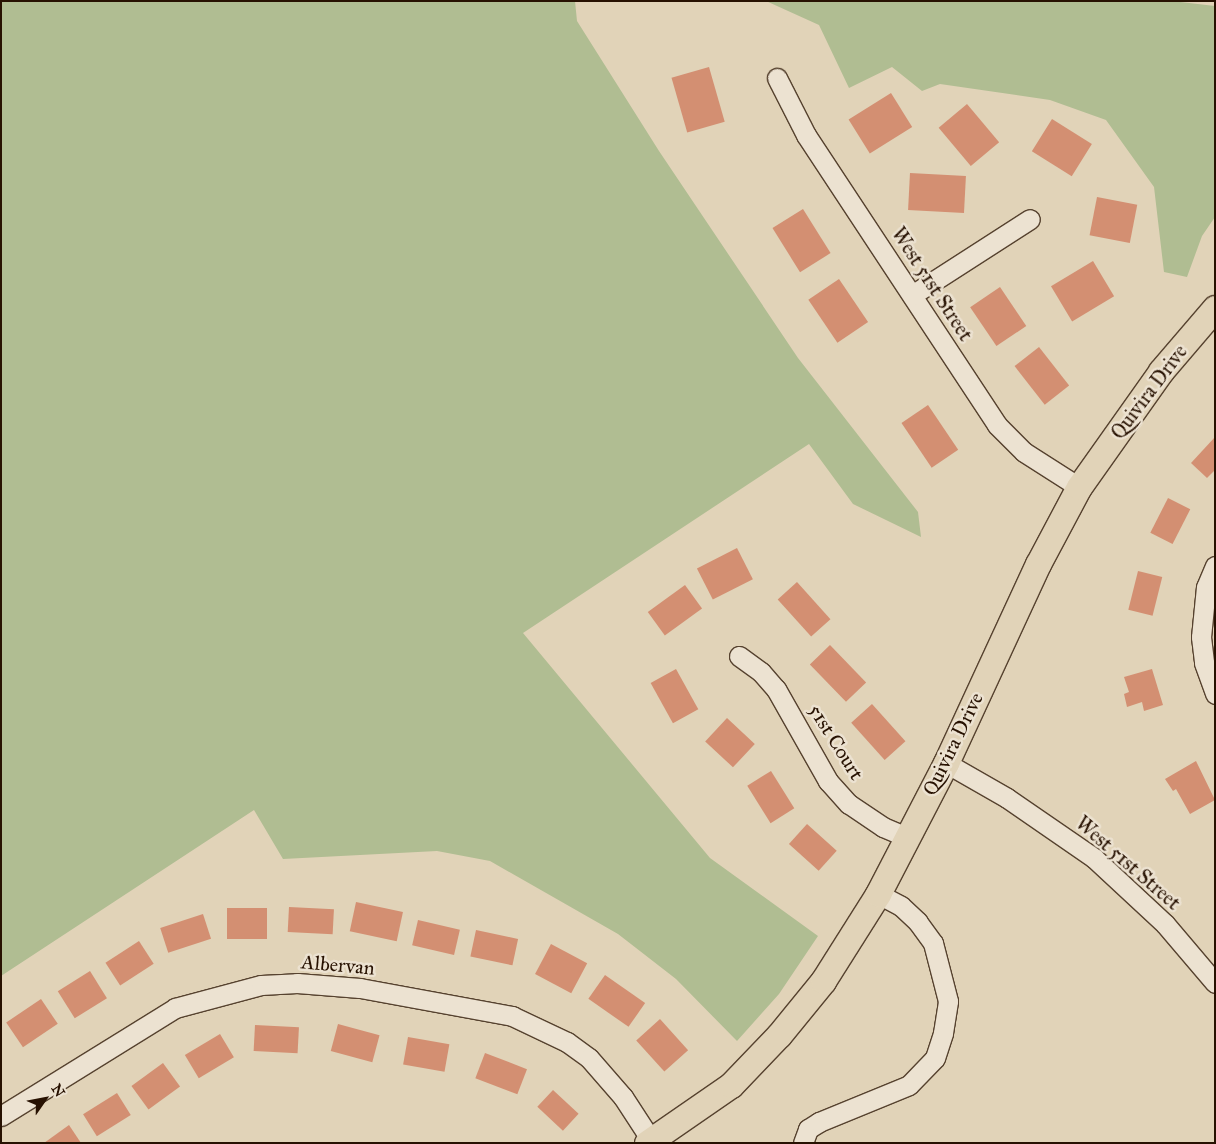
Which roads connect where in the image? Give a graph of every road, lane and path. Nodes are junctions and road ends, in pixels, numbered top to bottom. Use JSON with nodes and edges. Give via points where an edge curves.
{"nodes":[{"id":1,"x":777,"y":78,"type":"dead end"},
{"id":2,"x":1030,"y":219,"type":"dead end"},
{"id":3,"x":912,"y":295,"type":"junction"},
{"id":4,"x":1215,"y":308,"type":"edge"},
{"id":5,"x":1079,"y":487,"type":"junction"},
{"id":6,"x":1215,"y":566,"type":"edge"},
{"id":7,"x":739,"y":656,"type":"dead end"},
{"id":8,"x":1215,"y":694,"type":"edge"},
{"id":9,"x":946,"y":763,"type":"junction"},
{"id":10,"x":906,"y":837,"type":"junction"},
{"id":11,"x":878,"y":894,"type":"junction"},
{"id":12,"x":1215,"y":983,"type":"edge"},
{"id":13,"x":1,"y":1116,"type":"edge"},
{"id":14,"x":649,"y":1141,"type":"edge"},
{"id":15,"x":803,"y":1143,"type":"edge"}],
"edges":[{"from":1,"to":3,"type":"street","name":"West 51st Street","via":[[806,135]]},
{"from":2,"to":3,"type":"street"},
{"from":3,"to":5,"type":"street","name":"West 51st Street","via":[[997,425],[1024,452]]},
{"from":4,"to":5,"type":"main road","name":"Quivira Drive","via":[[1161,371]]},
{"from":5,"to":9,"type":"main road","name":"Quivira Drive","via":[[1038,564]]},
{"from":6,"to":8,"type":"street","via":[[1206,587],[1201,637],[1204,663]]},
{"from":7,"to":10,"type":"street","name":"51st Court","via":[[761,672],[776,689],[828,781],[849,804],[883,827]]},
{"from":9,"to":10,"type":"main road","name":"Quivira Drive"},
{"from":9,"to":12,"type":"street","name":"West 51st Street","via":[[1023,808],[1094,858],[1165,924]]},
{"from":10,"to":11,"type":"main road","name":"Quivira Drive"},
{"from":11,"to":14,"type":"main road","name":"Quivira Drive","via":[[823,980],[779,1035],[731,1085]]},
{"from":11,"to":15,"type":"street","via":[[901,906],[918,922],[933,944],[948,1001],[943,1033],[935,1058],[909,1086],[819,1122],[808,1129]]},
{"from":13,"to":14,"type":"street","name":"Albervan","via":[[175,1008],[261,985],[297,984],[360,988],[512,1016],[568,1042],[589,1058],[623,1097]]}]}
